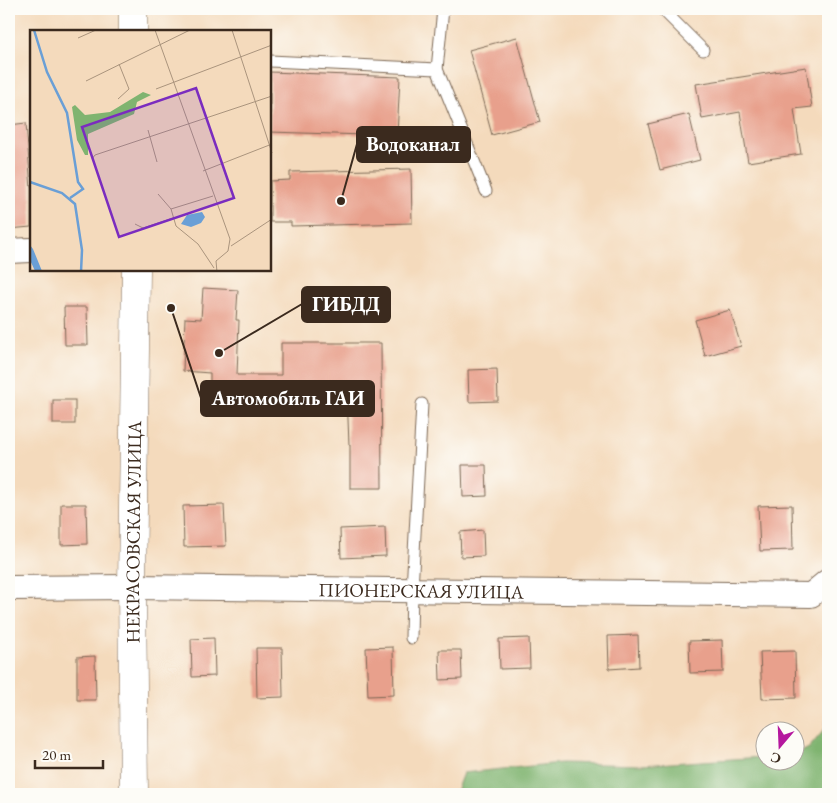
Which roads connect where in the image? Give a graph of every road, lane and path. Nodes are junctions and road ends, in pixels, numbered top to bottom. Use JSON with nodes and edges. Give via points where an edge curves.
{"nodes":[{"id":1,"x":133,"y":9,"type":"edge"},
{"id":2,"x":443,"y":9,"type":"edge"},
{"id":3,"x":662,"y":9,"type":"edge"},
{"id":4,"x":133,"y":30,"type":"edge"},
{"id":5,"x":703,"y":50,"type":"dead end"},
{"id":6,"x":271,"y":61,"type":"edge"},
{"id":7,"x":437,"y":69,"type":"junction"},
{"id":8,"x":486,"y":190,"type":"dead end"},
{"id":9,"x":30,"y":250,"type":"edge"},
{"id":10,"x":9,"y":252,"type":"edge"},
{"id":11,"x":136,"y":271,"type":"edge"},
{"id":12,"x":422,"y":404,"type":"dead end"},
{"id":13,"x":828,"y":581,"type":"edge"},
{"id":14,"x":9,"y":588,"type":"edge"},
{"id":15,"x":132,"y":588,"type":"junction"},
{"id":16,"x":412,"y":590,"type":"junction"},
{"id":17,"x":411,"y":638,"type":"dead end"},
{"id":18,"x":134,"y":794,"type":"edge"}],
"edges":[{"from":1,"to":4,"type":"street"},
{"from":2,"to":7,"type":"lane"},
{"from":3,"to":5,"type":"lane"},
{"from":6,"to":7,"type":"lane"},
{"from":7,"to":8,"type":"lane"},
{"from":9,"to":10,"type":"street"},
{"from":11,"to":15,"type":"street","name":"НЕКРАСОВСКАЯ УЛИЦА"},
{"from":12,"to":16,"type":"lane"},
{"from":13,"to":16,"type":"street","name":"ПИОНЕРСКАЯ УЛИЦА","via":[[811,594]]},
{"from":14,"to":15,"type":"street","name":"ПИОНЕРСКАЯ УЛИЦА"},
{"from":15,"to":16,"type":"street","name":"ПИОНЕРСКАЯ УЛИЦА"},
{"from":15,"to":18,"type":"street","name":"НЕКРАСОВСКАЯ УЛИЦА"},
{"from":16,"to":17,"type":"lane"}]}
